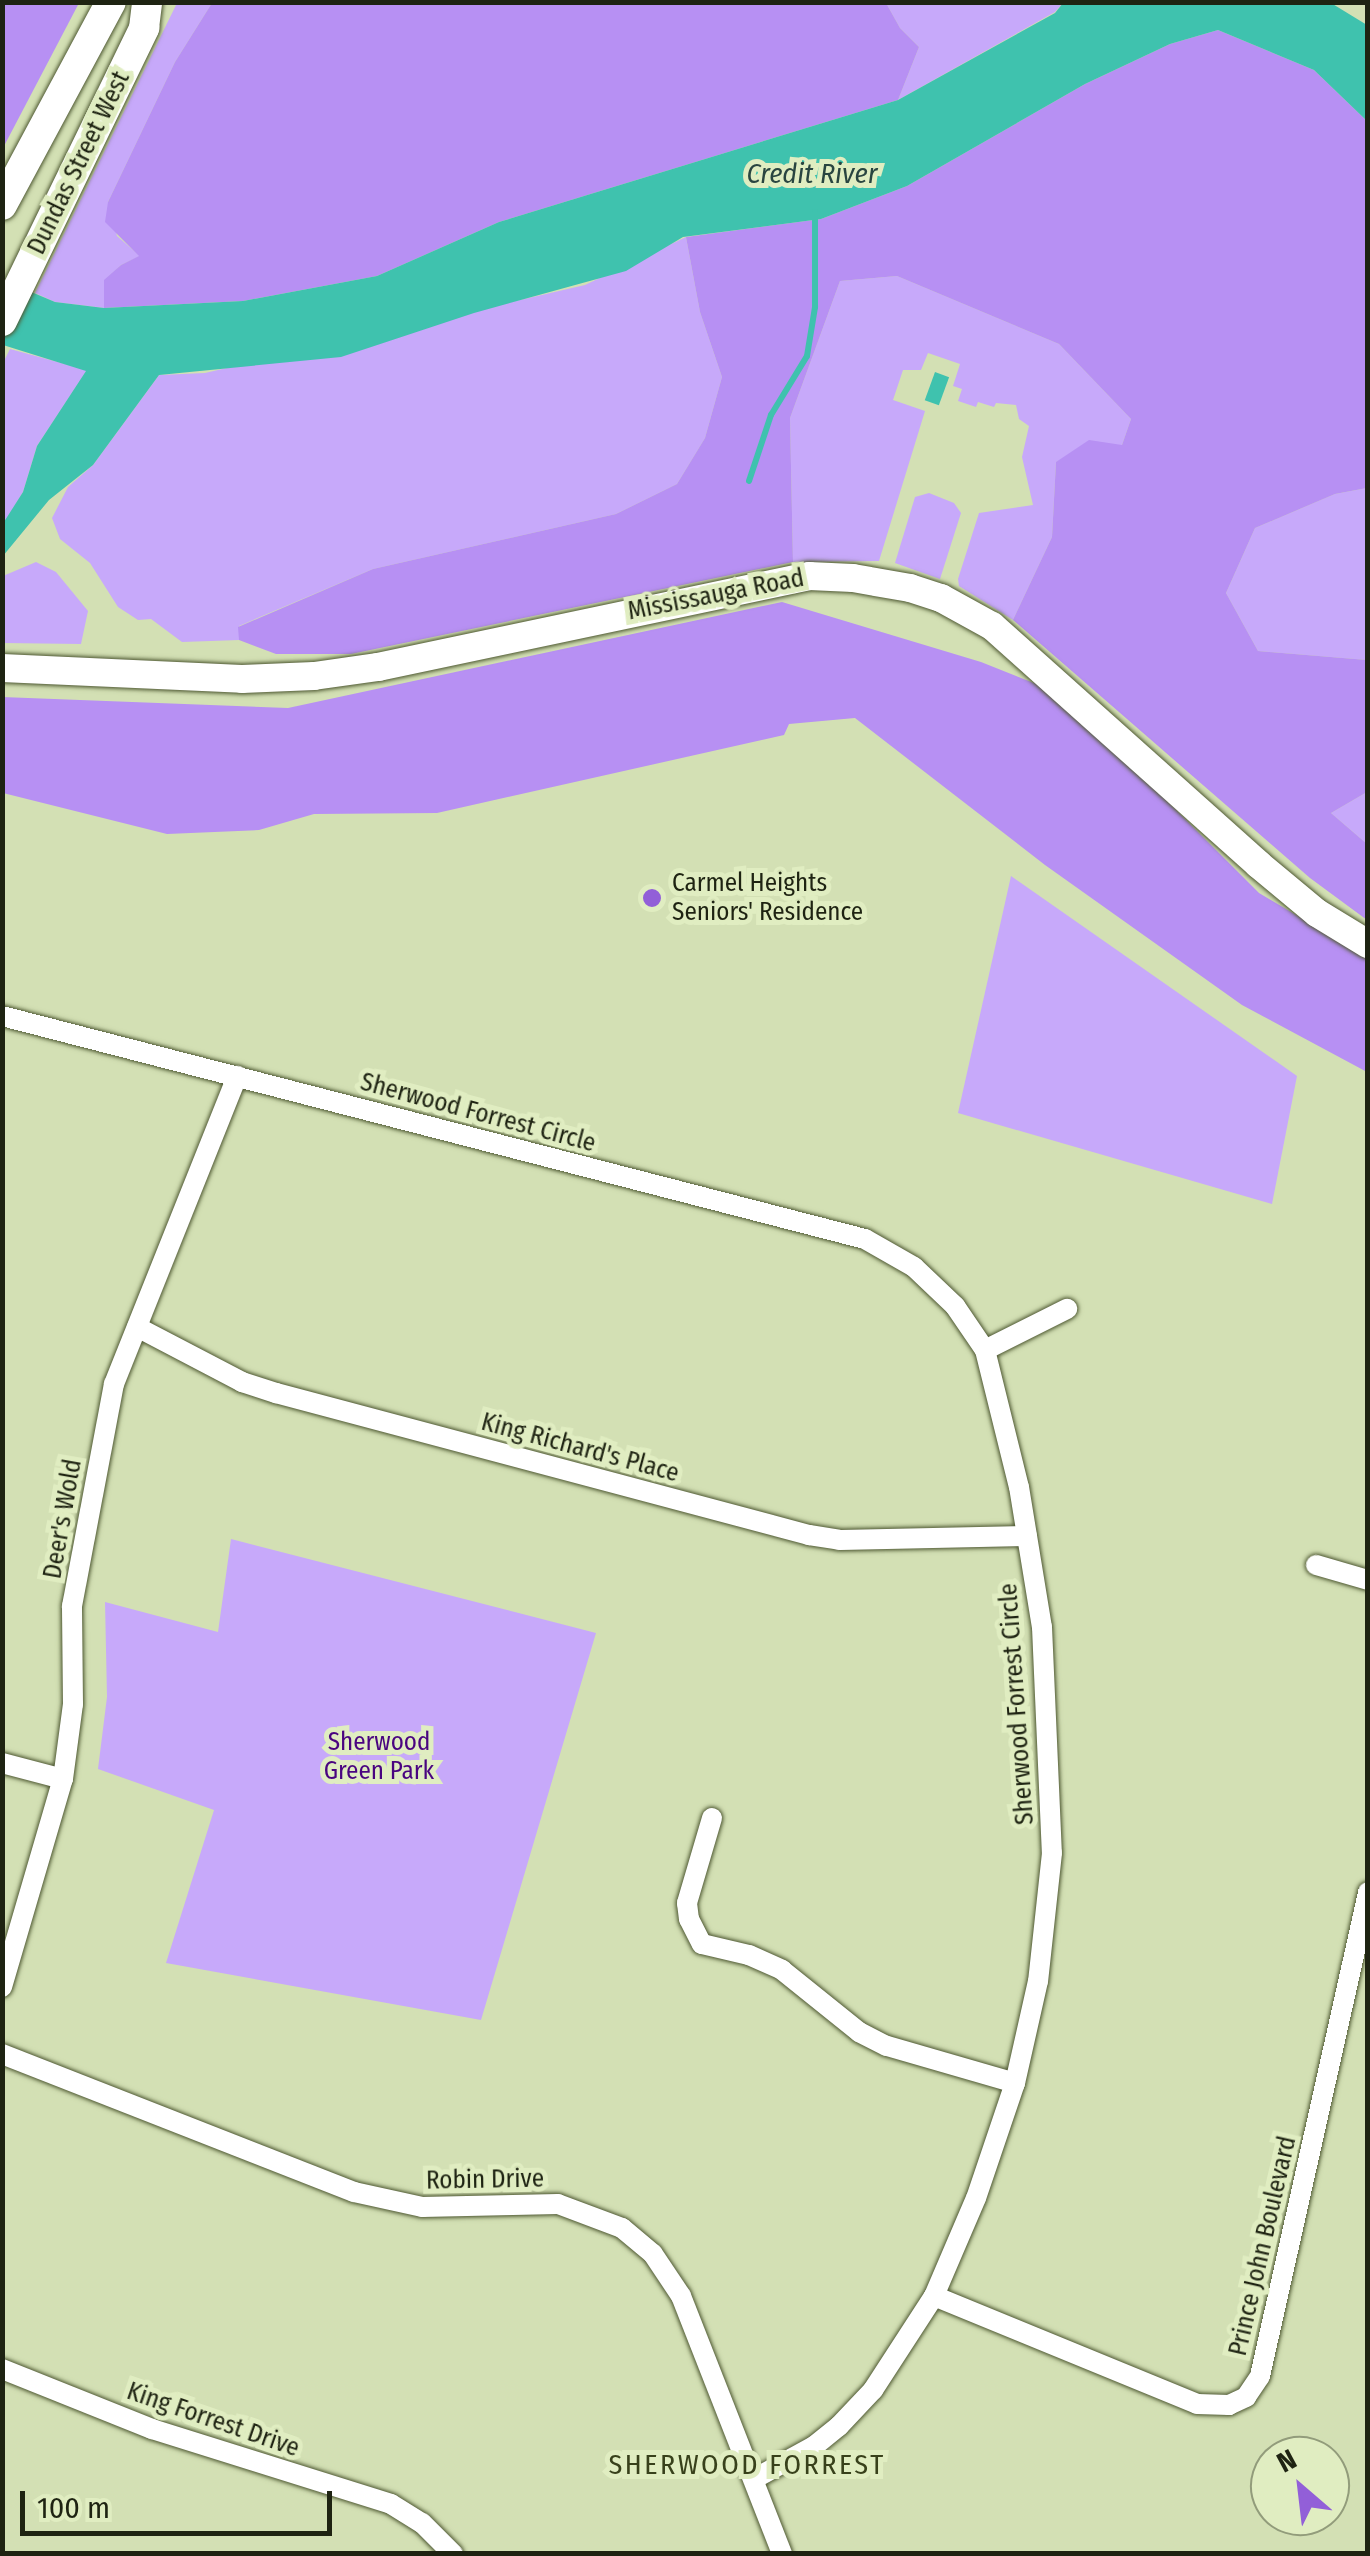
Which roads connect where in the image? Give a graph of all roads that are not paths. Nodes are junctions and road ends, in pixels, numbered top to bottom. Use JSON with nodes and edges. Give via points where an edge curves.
{"nodes":[{"id":1,"x":111,"y":2,"type":"edge"},
{"id":2,"x":146,"y":2,"type":"edge"},
{"id":3,"x":2,"y":205,"type":"edge"},
{"id":4,"x":2,"y":321,"type":"edge"},
{"id":5,"x":2,"y":668,"type":"edge"},
{"id":6,"x":1368,"y":944,"type":"edge"},
{"id":7,"x":2,"y":1016,"type":"edge"},
{"id":8,"x":238,"y":1076,"type":"junction"},
{"id":9,"x":1067,"y":1309,"type":"dead end"},
{"id":10,"x":137,"y":1327,"type":"junction"},
{"id":11,"x":984,"y":1350,"type":"junction"},
{"id":12,"x":1027,"y":1536,"type":"junction"},
{"id":13,"x":1316,"y":1565,"type":"dead end"},
{"id":14,"x":1368,"y":1580,"type":"edge"},
{"id":15,"x":2,"y":1762,"type":"edge"},
{"id":16,"x":63,"y":1779,"type":"junction"},
{"id":17,"x":712,"y":1818,"type":"dead end"},
{"id":18,"x":1368,"y":1892,"type":"edge"},
{"id":19,"x":2,"y":1987,"type":"edge"},
{"id":20,"x":2,"y":2054,"type":"edge"},
{"id":21,"x":1015,"y":2082,"type":"junction"},
{"id":22,"x":934,"y":2296,"type":"junction"},
{"id":23,"x":2,"y":2369,"type":"edge"},
{"id":24,"x":754,"y":2480,"type":"junction"},
{"id":25,"x":453,"y":2554,"type":"edge"},
{"id":26,"x":782,"y":2554,"type":"edge"}],
"edges":[{"from":1,"to":3,"type":"main road","name":"Dundas Street West"},
{"from":2,"to":4,"type":"main road","name":"Dundas Street West","via":[[144,28]]},
{"from":5,"to":6,"type":"main road","name":"Mississauga Road","via":[[242,680],[314,676],[809,576],[910,588],[992,626],[1258,864]]},
{"from":7,"to":8,"type":"street","name":"Sherwood Forrest Circle"},
{"from":8,"to":10,"type":"street","name":"Deer's Wold"},
{"from":8,"to":11,"type":"street","name":"Sherwood Forrest Circle","via":[[865,1240],[914,1267],[955,1306]]},
{"from":9,"to":11,"type":"street"},
{"from":10,"to":12,"type":"street","name":"King Richard's Place","via":[[276,1393],[809,1535]]},
{"from":10,"to":16,"type":"street","name":"Deer's Wold","via":[[114,1384],[72,1606],[73,1704]]},
{"from":11,"to":12,"type":"street","name":"Sherwood Forrest Circle"},
{"from":12,"to":21,"type":"street","name":"Sherwood Forrest Circle","via":[[1042,1627],[1052,1853],[1038,1980]]},
{"from":13,"to":14,"type":"street"},
{"from":15,"to":16,"type":"street"},
{"from":16,"to":19,"type":"street","name":"Deer's Wold"},
{"from":17,"to":21,"type":"street","via":[[688,1903],[702,1944],[782,1970],[859,2032],[887,2046]]},
{"from":18,"to":22,"type":"street","name":"Prince John Boulevard","via":[[1260,2376],[1246,2397],[1229,2406],[1197,2404]]},
{"from":20,"to":24,"type":"street","name":"Robin Drive","via":[[354,2192],[422,2207],[558,2204],[622,2228],[653,2254],[681,2296]]},
{"from":21,"to":22,"type":"street","name":"Sherwood Forrest Circle"},
{"from":22,"to":24,"type":"street","name":"Sherwood Forrest Circle","via":[[874,2390],[839,2426]]},
{"from":23,"to":25,"type":"street","name":"King Forrest Drive","via":[[152,2429],[391,2504]]},
{"from":24,"to":26,"type":"street","name":"Robin Drive"}]}
